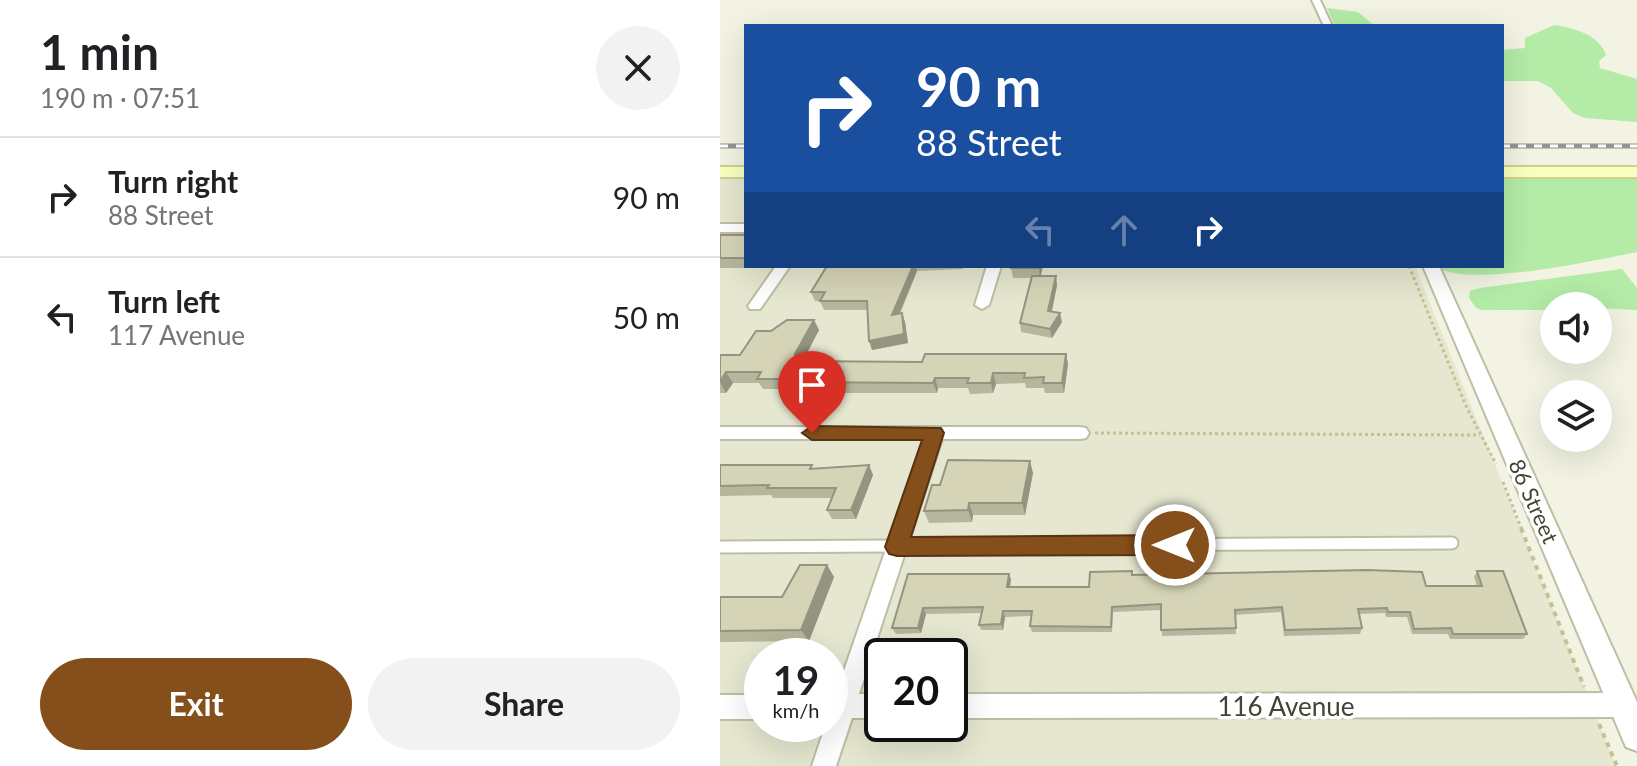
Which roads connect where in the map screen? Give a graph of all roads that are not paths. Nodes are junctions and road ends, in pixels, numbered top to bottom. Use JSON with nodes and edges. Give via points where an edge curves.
{"nodes":[{"id":1,"x":1316,"y":0,"type":"edge"},
{"id":2,"x":1327,"y":24,"type":"edge"},
{"id":3,"x":720,"y":172,"type":"edge"},
{"id":4,"x":744,"y":172,"type":"edge"},
{"id":5,"x":1504,"y":172,"type":"edge"},
{"id":6,"x":1637,"y":172,"type":"edge"},
{"id":7,"x":720,"y":228,"type":"edge"},
{"id":8,"x":744,"y":228,"type":"edge"},
{"id":9,"x":782,"y":268,"type":"edge"},
{"id":10,"x":993,"y":268,"type":"edge"},
{"id":11,"x":1432,"y":268,"type":"edge"},
{"id":12,"x":982,"y":305,"type":"dead end"},
{"id":13,"x":755,"y":306,"type":"dead end"},
{"id":14,"x":720,"y":433,"type":"edge"},
{"id":15,"x":935,"y":433,"type":"junction"},
{"id":16,"x":1080,"y":433,"type":"road end"},
{"id":17,"x":1452,"y":543,"type":"dead end"},
{"id":18,"x":720,"y":547,"type":"edge"},
{"id":19,"x":897,"y":547,"type":"junction"},
{"id":20,"x":848,"y":677,"type":"edge"},
{"id":21,"x":1623,"y":705,"type":"junction"},
{"id":22,"x":968,"y":706,"type":"edge"},
{"id":23,"x":720,"y":707,"type":"edge"},
{"id":24,"x":744,"y":707,"type":"edge"},
{"id":25,"x":1637,"y":736,"type":"edge"},
{"id":26,"x":829,"y":742,"type":"edge"},
{"id":27,"x":824,"y":766,"type":"edge"}],
"edges":[{"from":1,"to":2,"type":"street"},
{"from":3,"to":4,"type":"main road"},
{"from":5,"to":6,"type":"main road"},
{"from":7,"to":8,"type":"street"},
{"from":9,"to":13,"type":"street"},
{"from":10,"to":12,"type":"street"},
{"from":11,"to":21,"type":"street","name":"86 Street"},
{"from":14,"to":15,"type":"street"},
{"from":15,"to":16,"type":"street"},
{"from":15,"to":19,"type":"street"},
{"from":17,"to":19,"type":"lane"},
{"from":18,"to":19,"type":"lane"},
{"from":19,"to":20,"type":"street"},
{"from":21,"to":22,"type":"street","name":"116 Avenue"},
{"from":21,"to":25,"type":"street","name":"86 Street"},
{"from":23,"to":24,"type":"street"},
{"from":26,"to":27,"type":"street"}]}
